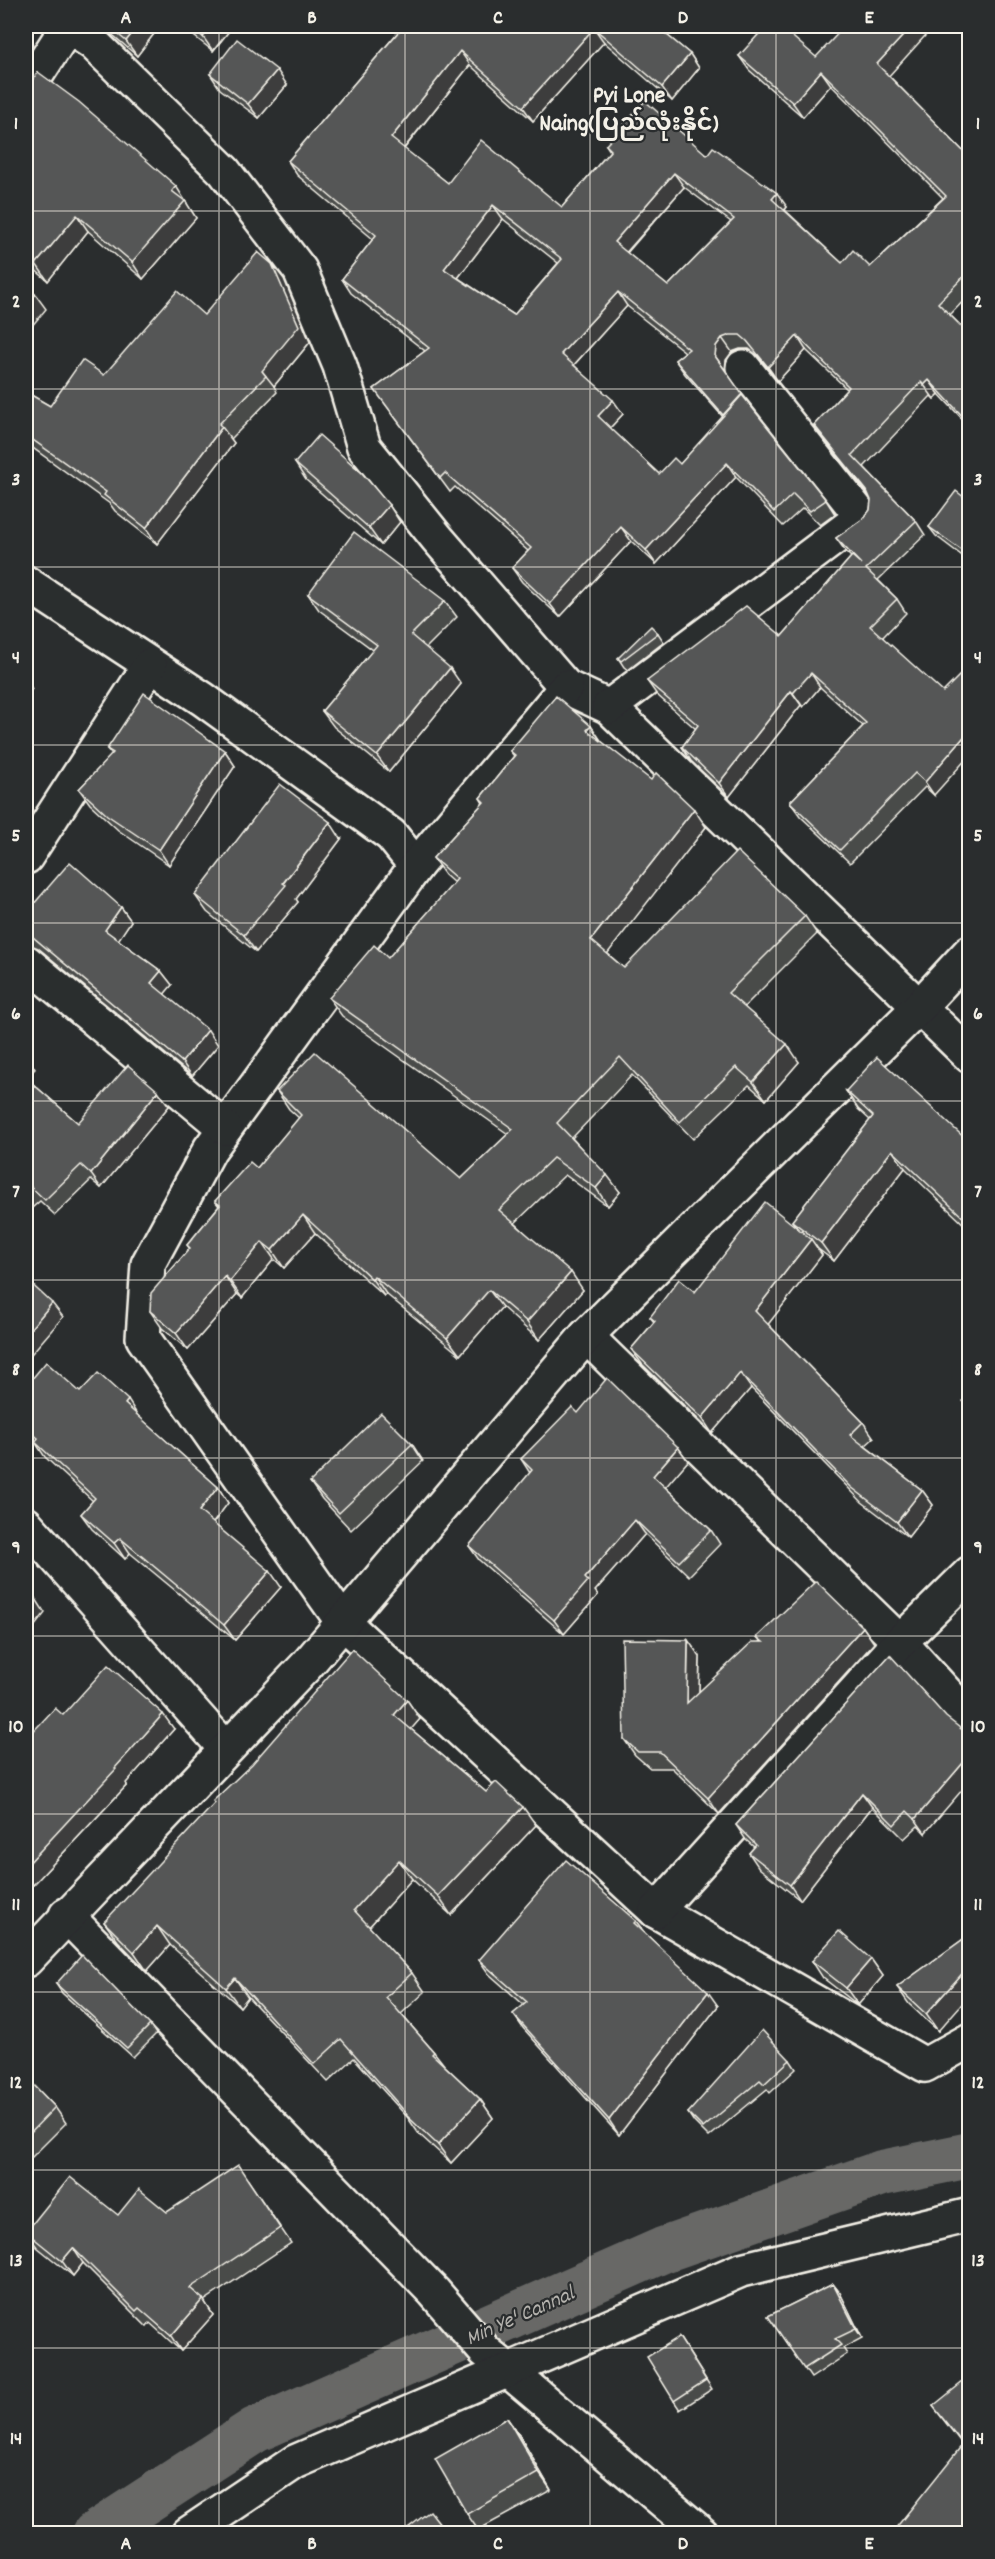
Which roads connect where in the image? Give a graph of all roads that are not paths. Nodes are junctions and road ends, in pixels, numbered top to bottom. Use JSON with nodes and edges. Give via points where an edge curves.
{"nodes":[{"id":1,"x":67,"y":26,"type":"edge"},
{"id":2,"x":26,"y":90,"type":"edge"},
{"id":3,"x":743,"y":367,"type":"dead end"},
{"id":4,"x":26,"y":583,"type":"edge"},
{"id":5,"x":150,"y":665,"type":"junction"},
{"id":6,"x":566,"y":687,"type":"junction"},
{"id":7,"x":609,"y":707,"type":"junction"},
{"id":8,"x":26,"y":857,"type":"edge"},
{"id":9,"x":416,"y":866,"type":"junction"},
{"id":10,"x":969,"y":952,"type":"edge"},
{"id":11,"x":26,"y":962,"type":"edge"},
{"id":12,"x":920,"y":1006,"type":"junction"},
{"id":13,"x":969,"y":1056,"type":"edge"},
{"id":14,"x":225,"y":1128,"type":"junction"},
{"id":15,"x":586,"y":1336,"type":"junction"},
{"id":16,"x":26,"y":1524,"type":"edge"},
{"id":17,"x":969,"y":1573,"type":"edge"},
{"id":18,"x":342,"y":1621,"type":"junction"},
{"id":19,"x":900,"y":1642,"type":"junction"},
{"id":20,"x":969,"y":1719,"type":"edge"},
{"id":21,"x":226,"y":1749,"type":"junction"},
{"id":22,"x":656,"y":1911,"type":"junction"},
{"id":23,"x":66,"y":1915,"type":"junction"},
{"id":24,"x":26,"y":1960,"type":"edge"},
{"id":25,"x":969,"y":2040,"type":"edge"},
{"id":26,"x":969,"y":2215,"type":"edge"},
{"id":27,"x":496,"y":2360,"type":"junction"},
{"id":28,"x":188,"y":2534,"type":"edge"},
{"id":29,"x":702,"y":2534,"type":"edge"}],
"edges":[{"from":1,"to":2,"type":"street"},
{"from":1,"to":6,"type":"street","via":[[93,43],[224,171],[300,270],[340,366],[364,447]]},
{"from":3,"to":7,"type":"street","via":[[862,517]]},
{"from":4,"to":5,"type":"street"},
{"from":5,"to":8,"type":"street"},
{"from":5,"to":9,"type":"street","via":[[391,835]]},
{"from":6,"to":7,"type":"street"},
{"from":6,"to":9,"type":"street"},
{"from":7,"to":12,"type":"street"},
{"from":9,"to":14,"type":"street"},
{"from":10,"to":12,"type":"street"},
{"from":11,"to":14,"type":"street"},
{"from":12,"to":13,"type":"street"},
{"from":12,"to":15,"type":"street"},
{"from":14,"to":18,"type":"street","via":[[148,1264],[143,1338]]},
{"from":15,"to":18,"type":"street"},
{"from":15,"to":19,"type":"street"},
{"from":16,"to":21,"type":"street"},
{"from":17,"to":19,"type":"street"},
{"from":18,"to":21,"type":"street","via":[[306,1666]]},
{"from":18,"to":22,"type":"street"},
{"from":19,"to":20,"type":"street"},
{"from":19,"to":22,"type":"street"},
{"from":21,"to":23,"type":"street"},
{"from":22,"to":25,"type":"street","via":[[925,2065]]},
{"from":23,"to":24,"type":"street"},
{"from":23,"to":27,"type":"street"},
{"from":26,"to":27,"type":"street","via":[[741,2270]]},
{"from":27,"to":28,"type":"street","via":[[295,2462]]},
{"from":27,"to":29,"type":"street"}]}
